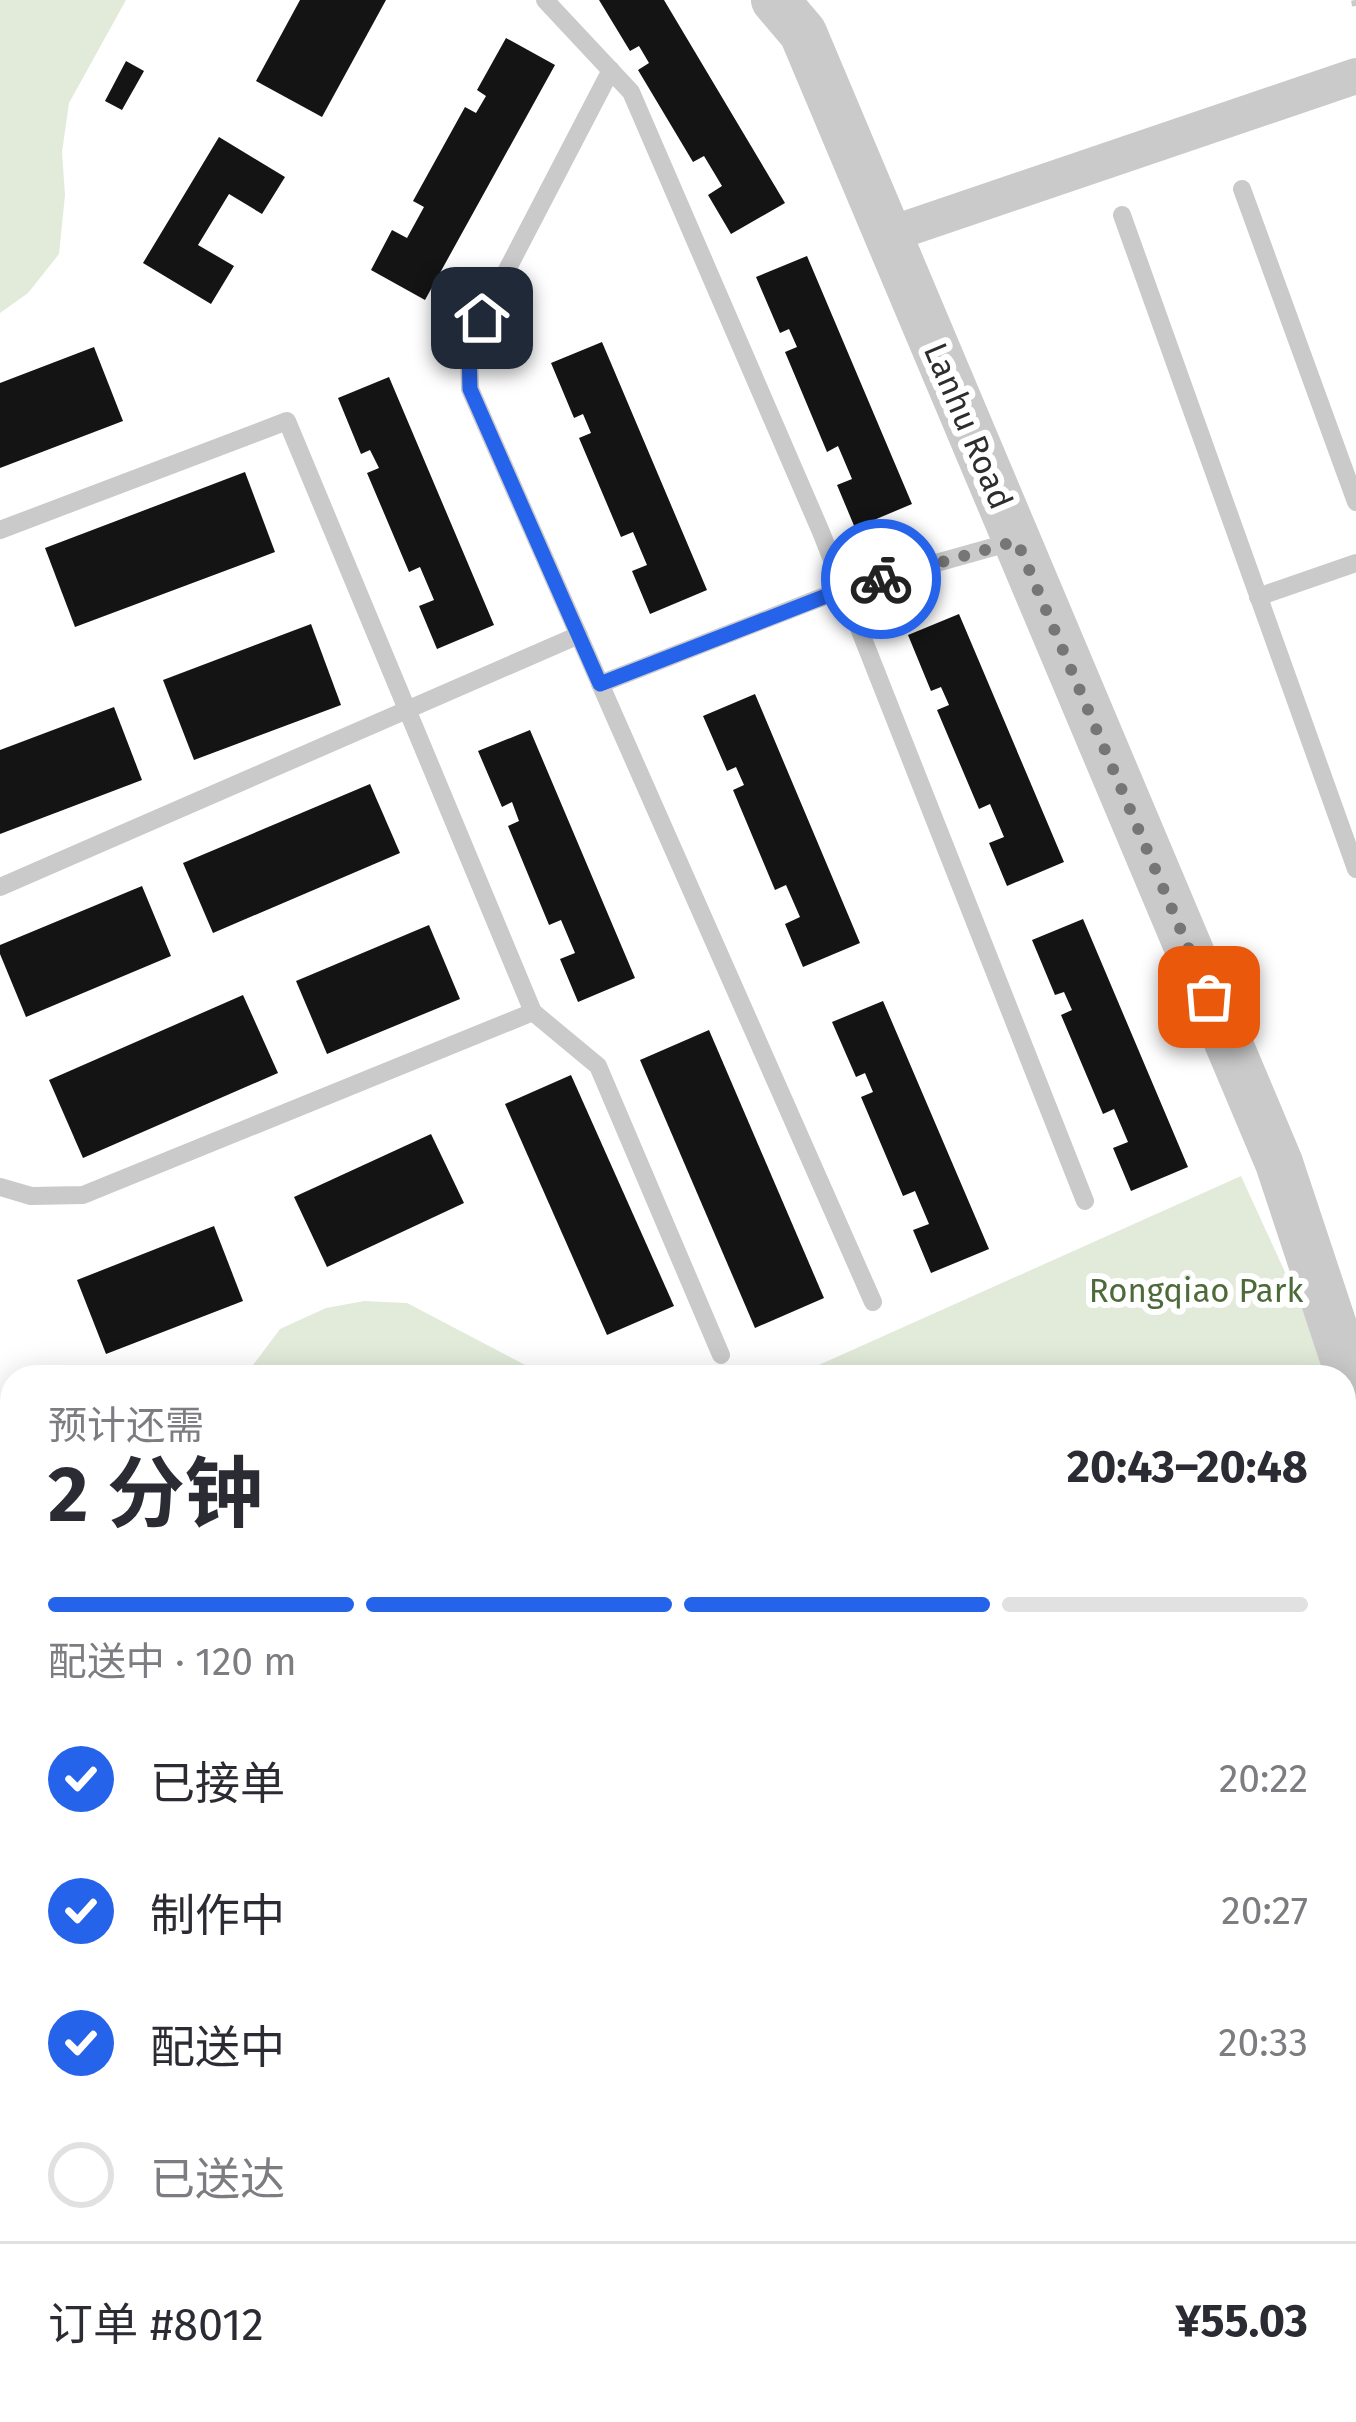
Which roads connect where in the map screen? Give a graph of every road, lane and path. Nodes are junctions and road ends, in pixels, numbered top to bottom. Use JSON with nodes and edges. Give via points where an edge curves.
{"nodes":[{"id":1,"x":545,"y":0,"type":"edge"},
{"id":2,"x":775,"y":0,"type":"edge"},
{"id":3,"x":611,"y":70,"type":"junction"},
{"id":4,"x":1356,"y":76,"type":"edge"},
{"id":5,"x":1242,"y":189,"type":"dead end"},
{"id":6,"x":1123,"y":215,"type":"dead end"},
{"id":7,"x":888,"y":235,"type":"junction"},
{"id":8,"x":1356,"y":502,"type":"edge"},
{"id":9,"x":0,"y":530,"type":"edge"},
{"id":10,"x":1017,"y":541,"type":"junction"},
{"id":11,"x":1356,"y":563,"type":"edge"},
{"id":12,"x":844,"y":589,"type":"junction"},
{"id":13,"x":1258,"y":597,"type":"junction"},
{"id":14,"x":579,"y":635,"type":"junction"},
{"id":15,"x":600,"y":684,"type":"junction"},
{"id":16,"x":408,"y":710,"type":"junction"},
{"id":17,"x":1356,"y":869,"type":"edge"},
{"id":18,"x":0,"y":887,"type":"edge"},
{"id":19,"x":533,"y":1012,"type":"junction"},
{"id":20,"x":0,"y":1187,"type":"edge"},
{"id":21,"x":1085,"y":1201,"type":"dead end"},
{"id":22,"x":874,"y":1302,"type":"dead end"},
{"id":23,"x":721,"y":1355,"type":"dead end"},
{"id":24,"x":1346,"y":1365,"type":"edge"}],
"edges":[{"from":1,"to":3,"type":"lane"},
{"from":2,"to":7,"type":"street","name":"Lanhu Road","via":[[803,33]]},
{"from":3,"to":12,"type":"lane","via":[[631,92]]},
{"from":3,"to":14,"type":"lane","via":[[469,353],[470,389]]},
{"from":4,"to":7,"type":"street"},
{"from":5,"to":8,"type":"lane"},
{"from":6,"to":13,"type":"lane"},
{"from":7,"to":10,"type":"street","name":"Lanhu Road"},
{"from":9,"to":16,"type":"lane","via":[[287,421]]},
{"from":10,"to":12,"type":"lane"},
{"from":10,"to":24,"type":"street","name":"Lanhu Road","via":[[1280,1163]]},
{"from":11,"to":13,"type":"lane"},
{"from":12,"to":15,"type":"lane"},
{"from":12,"to":21,"type":"lane"},
{"from":13,"to":17,"type":"lane"},
{"from":14,"to":15,"type":"lane"},
{"from":14,"to":16,"type":"lane"},
{"from":15,"to":22,"type":"lane"},
{"from":16,"to":18,"type":"lane"},
{"from":16,"to":19,"type":"lane"},
{"from":19,"to":20,"type":"lane","via":[[83,1196]]},
{"from":19,"to":23,"type":"lane","via":[[598,1066]]}]}
